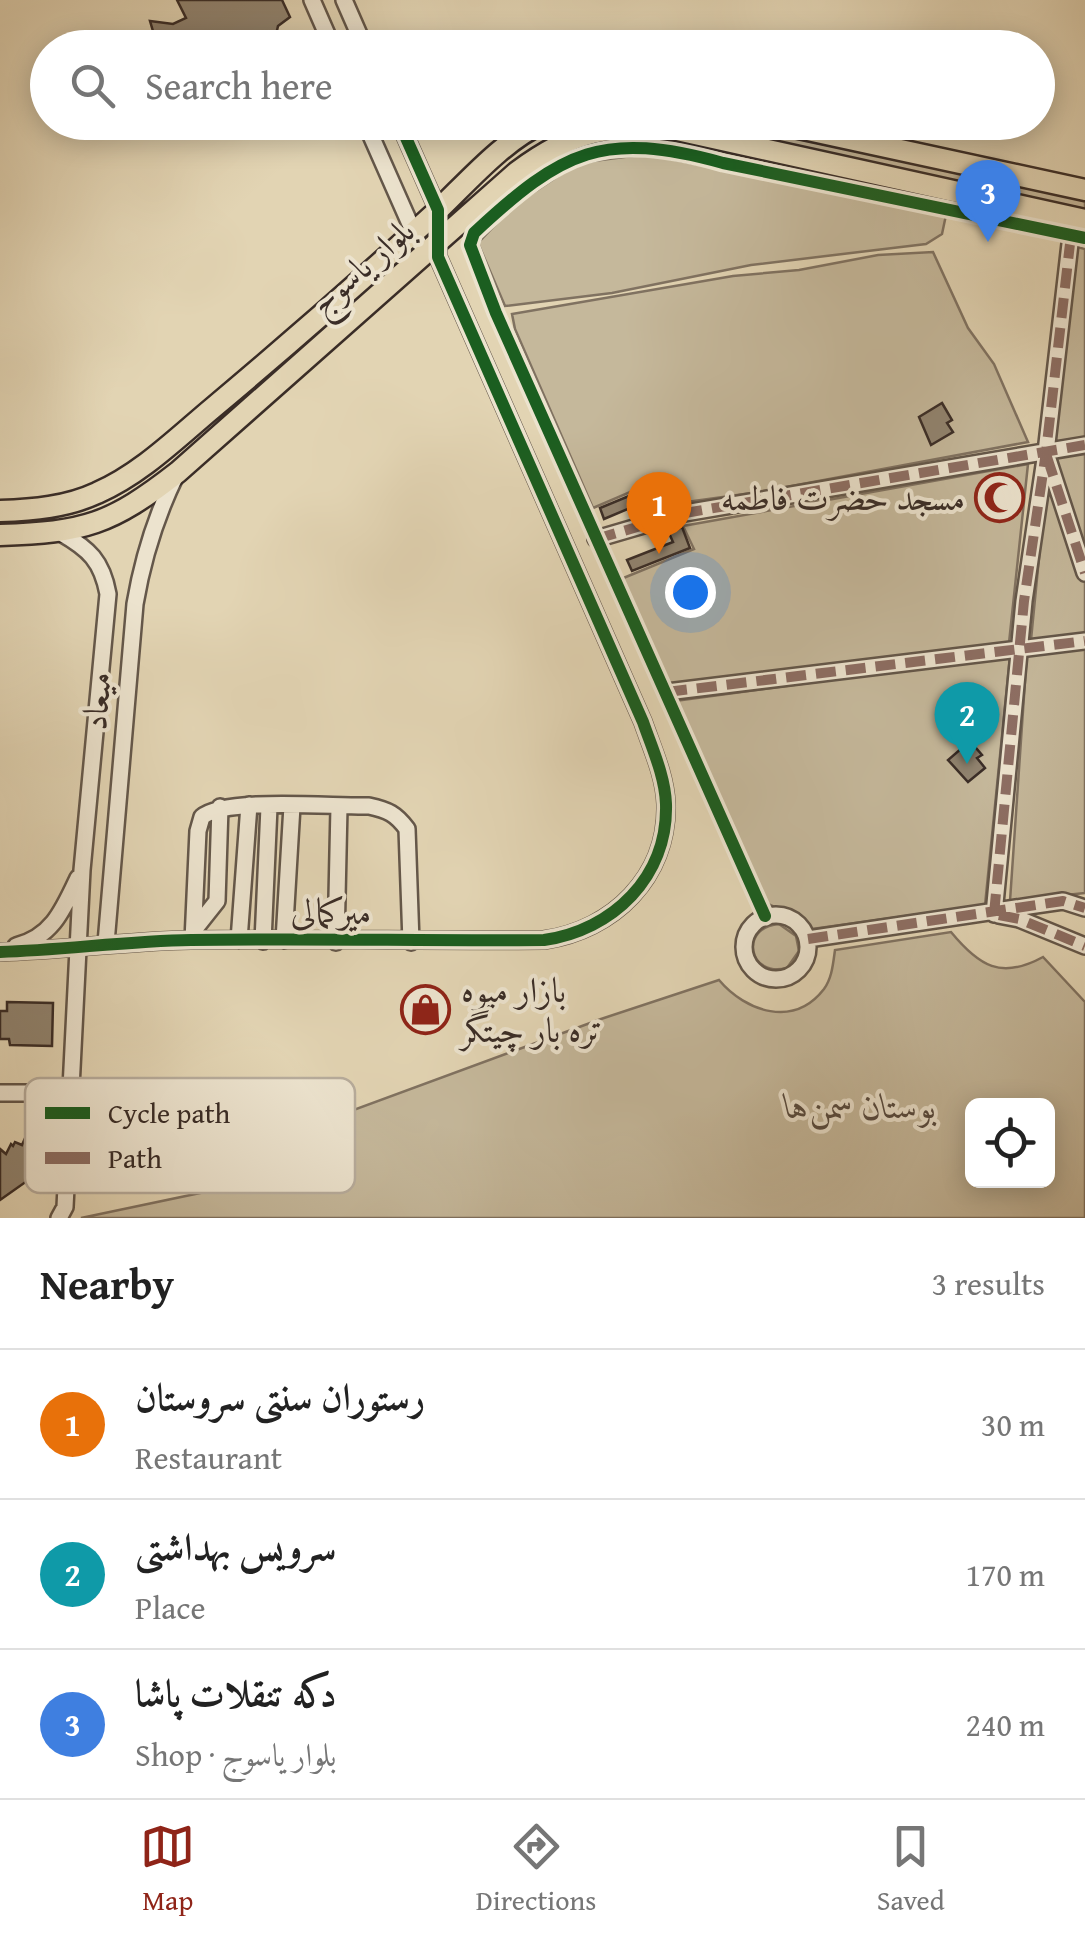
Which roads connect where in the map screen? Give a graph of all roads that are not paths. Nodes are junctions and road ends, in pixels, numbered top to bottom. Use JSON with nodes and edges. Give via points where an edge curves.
{"nodes":[{"id":1,"x":312,"y":0,"type":"edge"},
{"id":2,"x":344,"y":0,"type":"edge"},
{"id":3,"x":325,"y":30,"type":"edge"},
{"id":4,"x":357,"y":30,"type":"edge"},
{"id":5,"x":373,"y":140,"type":"edge"},
{"id":6,"x":407,"y":140,"type":"edge"},
{"id":7,"x":516,"y":140,"type":"edge"},
{"id":8,"x":572,"y":140,"type":"edge"},
{"id":9,"x":718,"y":140,"type":"edge"},
{"id":10,"x":854,"y":140,"type":"edge"},
{"id":11,"x":1085,"y":190,"type":"edge"},
{"id":12,"x":438,"y":210,"type":"junction"},
{"id":13,"x":1078,"y":228,"type":"edge"},
{"id":14,"x":413,"y":233,"type":"junction"},
{"id":15,"x":434,"y":250,"type":"junction"},
{"id":16,"x":1085,"y":445,"type":"edge"},
{"id":17,"x":1046,"y":452,"type":"junction"},
{"id":18,"x":178,"y":472,"type":"junction"},
{"id":19,"x":0,"y":511,"type":"edge"},
{"id":20,"x":61,"y":533,"type":"junction"},
{"id":21,"x":0,"y":535,"type":"edge"},
{"id":22,"x":596,"y":540,"type":"dead end"},
{"id":23,"x":1085,"y":573,"type":"edge"},
{"id":24,"x":1085,"y":641,"type":"edge"},
{"id":25,"x":1020,"y":650,"type":"junction"},
{"id":26,"x":668,"y":692,"type":"dead end"},
{"id":27,"x":249,"y":805,"type":"junction"},
{"id":28,"x":292,"y":806,"type":"junction"},
{"id":29,"x":269,"y":807,"type":"junction"},
{"id":30,"x":339,"y":807,"type":"junction"},
{"id":31,"x":82,"y":870,"type":"junction"},
{"id":32,"x":108,"y":890,"type":"junction"},
{"id":33,"x":1085,"y":908,"type":"edge"},
{"id":34,"x":994,"y":914,"type":"junction"},
{"id":35,"x":193,"y":935,"type":"junction"},
{"id":36,"x":808,"y":939,"type":"junction"},
{"id":37,"x":240,"y":940,"type":"junction"},
{"id":38,"x":284,"y":940,"type":"junction"},
{"id":39,"x":263,"y":941,"type":"junction"},
{"id":40,"x":336,"y":942,"type":"junction"},
{"id":41,"x":411,"y":942,"type":"junction"},
{"id":42,"x":106,"y":943,"type":"junction"},
{"id":43,"x":1085,"y":946,"type":"edge"},
{"id":44,"x":78,"y":949,"type":"junction"},
{"id":45,"x":0,"y":951,"type":"edge"},
{"id":46,"x":74,"y":1078,"type":"edge"},
{"id":47,"x":0,"y":1094,"type":"edge"},
{"id":48,"x":25,"y":1094,"type":"edge"},
{"id":49,"x":67,"y":1193,"type":"edge"},
{"id":50,"x":60,"y":1218,"type":"edge"}],
"edges":[{"from":1,"to":3,"type":"street"},
{"from":2,"to":4,"type":"street"},
{"from":5,"to":14,"type":"street"},
{"from":6,"to":12,"type":"street"},
{"from":7,"to":12,"type":"main road","name":"بلوار یاسوج"},
{"from":8,"to":15,"type":"main road","name":"بلوار یاسوج","via":[[534,159]]},
{"from":9,"to":13,"type":"main road","name":"بلوار یاسوج"},
{"from":10,"to":11,"type":"main road"},
{"from":12,"to":14,"type":"main road","name":"بلوار یاسوج"},
{"from":12,"to":15,"type":"street"},
{"from":13,"to":17,"type":"street"},
{"from":14,"to":15,"type":"street"},
{"from":14,"to":19,"type":"main road","name":"بلوار یاسوج","via":[[146,464],[72,502]]},
{"from":15,"to":18,"type":"main road","name":"بلوار یاسوج"},
{"from":15,"to":41,"type":"street","name":"میرکمالی","via":[[643,722],[666,801],[644,884],[620,910],[570,936],[544,940]]},
{"from":16,"to":17,"type":"street"},
{"from":17,"to":22,"type":"street","via":[[685,514]]},
{"from":17,"to":23,"type":"street"},
{"from":17,"to":25,"type":"street"},
{"from":18,"to":20,"type":"main road","name":"بلوار یاسوج","via":[[111,517]]},
{"from":18,"to":32,"type":"street","name":"میعاد","via":[[143,557],[135,604]]},
{"from":20,"to":21,"type":"main road","name":"بلوار یاسوج"},
{"from":20,"to":31,"type":"street","name":"میعاد","via":[[99,561],[108,594]]},
{"from":24,"to":25,"type":"street"},
{"from":25,"to":26,"type":"street"},
{"from":25,"to":34,"type":"street"},
{"from":27,"to":29,"type":"street"},
{"from":27,"to":35,"type":"street","via":[[220,807],[202,818]]},
{"from":27,"to":37,"type":"street"},
{"from":28,"to":29,"type":"street"},
{"from":28,"to":30,"type":"street"},
{"from":28,"to":38,"type":"street"},
{"from":29,"to":39,"type":"street"},
{"from":30,"to":40,"type":"street"},
{"from":30,"to":41,"type":"street","via":[[389,810],[407,829]]},
{"from":31,"to":32,"type":"street","via":[[90,893]]},
{"from":31,"to":44,"type":"street","name":"میعاد"},
{"from":31,"to":45,"type":"street","via":[[46,934]]},
{"from":32,"to":42,"type":"street","name":"میعاد"},
{"from":33,"to":34,"type":"street","via":[[1063,902]]},
{"from":34,"to":36,"type":"street"},
{"from":34,"to":43,"type":"street"},
{"from":35,"to":37,"type":"street","name":"میرکمالی"},
{"from":35,"to":42,"type":"street","name":"میرکمالی"},
{"from":36,"to":36,"type":"street","via":[[806,960],[783,979],[762,977],[744,953],[747,932],[765,916],[796,921]]},
{"from":37,"to":39,"type":"street","name":"میرکمالی"},
{"from":38,"to":39,"type":"street","name":"میرکمالی"},
{"from":38,"to":40,"type":"street","name":"میرکمالی"},
{"from":40,"to":41,"type":"street","name":"میرکمالی"},
{"from":42,"to":44,"type":"street","name":"میرکمالی"},
{"from":44,"to":45,"type":"street","name":"میرکمالی"},
{"from":44,"to":46,"type":"street","name":"میعاد"},
{"from":47,"to":48,"type":"street"},
{"from":49,"to":50,"type":"street","name":"میعاد"}]}
